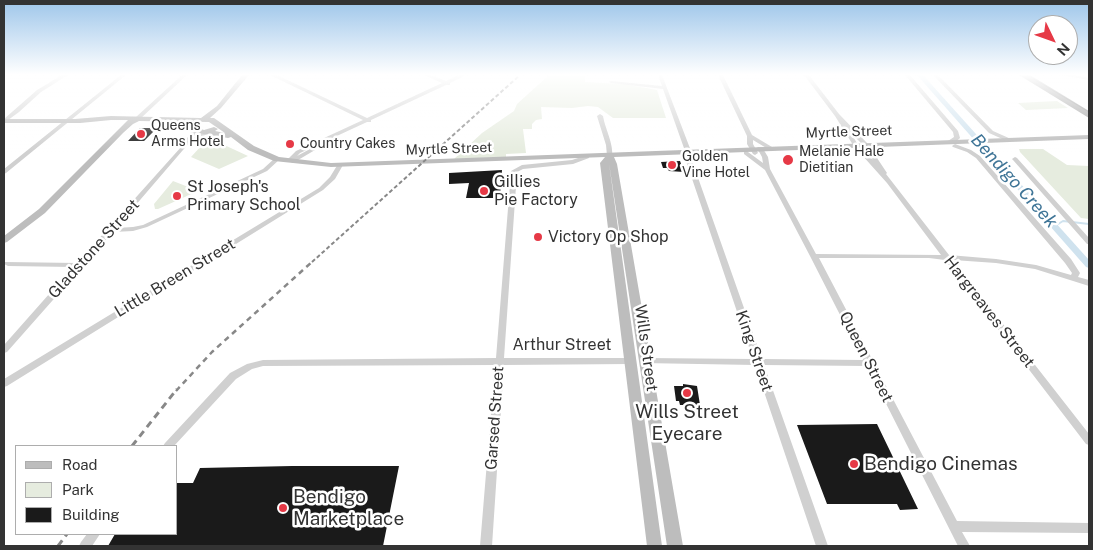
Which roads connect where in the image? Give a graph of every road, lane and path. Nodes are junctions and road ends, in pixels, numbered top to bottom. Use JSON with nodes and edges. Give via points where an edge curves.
{"nodes":[{"id":1,"x":28,"y":101,"type":"edge"},
{"id":2,"x":94,"y":101,"type":"edge"},
{"id":3,"x":157,"y":101,"type":"edge"},
{"id":4,"x":224,"y":101,"type":"edge"},
{"id":5,"x":327,"y":101,"type":"edge"},
{"id":6,"x":411,"y":101,"type":"edge"},
{"id":7,"x":669,"y":101,"type":"edge"},
{"id":8,"x":733,"y":101,"type":"edge"},
{"id":9,"x":826,"y":101,"type":"edge"},
{"id":10,"x":929,"y":101,"type":"edge"},
{"id":11,"x":960,"y":101,"type":"edge"},
{"id":12,"x":1068,"y":101,"type":"edge"},
{"id":13,"x":1074,"y":101,"type":"edge"},
{"id":14,"x":219,"y":107,"type":"junction"},
{"id":15,"x":1089,"y":108,"type":"edge"},
{"id":16,"x":837,"y":115,"type":"junction"},
{"id":17,"x":1089,"y":115,"type":"edge"},
{"id":18,"x":600,"y":116,"type":"dead end"},
{"id":19,"x":202,"y":120,"type":"junction"},
{"id":20,"x":369,"y":120,"type":"junction"},
{"id":21,"x":4,"y":121,"type":"edge"},
{"id":22,"x":71,"y":121,"type":"junction"},
{"id":23,"x":135,"y":121,"type":"junction"},
{"id":24,"x":216,"y":123,"type":"junction"},
{"id":25,"x":194,"y":128,"type":"junction"},
{"id":26,"x":208,"y":132,"type":"junction"},
{"id":27,"x":750,"y":136,"type":"junction"},
{"id":28,"x":1089,"y":137,"type":"edge"},
{"id":29,"x":1009,"y":140,"type":"junction"},
{"id":30,"x":1089,"y":142,"type":"edge"},
{"id":31,"x":246,"y":143,"type":"junction"},
{"id":32,"x":993,"y":143,"type":"junction"},
{"id":33,"x":953,"y":144,"type":"junction"},
{"id":34,"x":184,"y":146,"type":"junction"},
{"id":35,"x":862,"y":147,"type":"junction"},
{"id":36,"x":758,"y":150,"type":"junction"},
{"id":37,"x":688,"y":153,"type":"junction"},
{"id":38,"x":610,"y":156,"type":"junction"},
{"id":39,"x":588,"y":157,"type":"junction"},
{"id":40,"x":277,"y":159,"type":"junction"},
{"id":41,"x":1015,"y":159,"type":"dead end"},
{"id":42,"x":93,"y":160,"type":"junction"},
{"id":43,"x":291,"y":161,"type":"junction"},
{"id":44,"x":340,"y":165,"type":"junction"},
{"id":45,"x":767,"y":169,"type":"junction"},
{"id":46,"x":4,"y":172,"type":"edge"},
{"id":47,"x":889,"y":182,"type":"junction"},
{"id":48,"x":111,"y":230,"type":"junction"},
{"id":49,"x":1079,"y":231,"type":"junction"},
{"id":50,"x":1089,"y":232,"type":"edge"},
{"id":51,"x":4,"y":236,"type":"edge"},
{"id":52,"x":4,"y":240,"type":"edge"},
{"id":53,"x":1089,"y":242,"type":"edge"},
{"id":54,"x":814,"y":256,"type":"junction"},
{"id":55,"x":947,"y":258,"type":"junction"},
{"id":56,"x":8,"y":264,"type":"dead end"},
{"id":57,"x":80,"y":265,"type":"junction"},
{"id":58,"x":1076,"y":279,"type":"junction"},
{"id":59,"x":1089,"y":283,"type":"edge"},
{"id":60,"x":1089,"y":288,"type":"edge"},
{"id":61,"x":4,"y":350,"type":"edge"},
{"id":62,"x":630,"y":361,"type":"junction"},
{"id":63,"x":645,"y":361,"type":"junction"},
{"id":64,"x":499,"y":362,"type":"junction"},
{"id":65,"x":758,"y":362,"type":"junction"},
{"id":66,"x":869,"y":363,"type":"junction"},
{"id":67,"x":4,"y":383,"type":"edge"},
{"id":68,"x":1089,"y":441,"type":"edge"},
{"id":69,"x":169,"y":445,"type":"edge"},
{"id":70,"x":954,"y":526,"type":"junction"},
{"id":71,"x":1089,"y":528,"type":"edge"},
{"id":72,"x":93,"y":535,"type":"edge"},
{"id":73,"x":85,"y":546,"type":"edge"},
{"id":74,"x":486,"y":546,"type":"edge"},
{"id":75,"x":654,"y":546,"type":"edge"},
{"id":76,"x":675,"y":546,"type":"edge"},
{"id":77,"x":822,"y":546,"type":"edge"},
{"id":78,"x":964,"y":546,"type":"edge"}],
"edges":[{"from":1,"to":21,"type":"street"},
{"from":2,"to":22,"type":"street"},
{"from":3,"to":23,"type":"street"},
{"from":4,"to":14,"type":"main road"},
{"from":5,"to":20,"type":"street"},
{"from":6,"to":20,"type":"street"},
{"from":7,"to":37,"type":"street","name":"King Street"},
{"from":8,"to":27,"type":"street","name":"Queen Street"},
{"from":9,"to":16,"type":"street","name":"Hargreaves Street"},
{"from":10,"to":33,"type":"street","via":[[956,132]]},
{"from":11,"to":29,"type":"street","via":[[991,132]]},
{"from":12,"to":17,"type":"highway"},
{"from":13,"to":15,"type":"highway"},
{"from":14,"to":19,"type":"main road"},
{"from":14,"to":24,"type":"main road"},
{"from":16,"to":35,"type":"street","name":"Hargreaves Street"},
{"from":16,"to":35,"type":"street","name":"Hargreaves Street"},
{"from":18,"to":38,"type":"street","name":"Wills Street","via":[[609,141]]},
{"from":19,"to":23,"type":"main road"},
{"from":19,"to":24,"type":"main road"},
{"from":19,"to":25,"type":"main road"},
{"from":20,"to":43,"type":"street"},
{"from":21,"to":22,"type":"main road"},
{"from":22,"to":23,"type":"main road"},
{"from":22,"to":46,"type":"street"},
{"from":23,"to":25,"type":"main road","name":"Myrtle Street","via":[[173,122]]},
{"from":23,"to":42,"type":"main road"},
{"from":24,"to":26,"type":"main road"},
{"from":24,"to":31,"type":"main road","name":"Myrtle Street"},
{"from":25,"to":26,"type":"main road","name":"Myrtle Street"},
{"from":25,"to":34,"type":"street","name":"Gladstone Street"},
{"from":26,"to":31,"type":"main road","name":"Myrtle Street"},
{"from":26,"to":34,"type":"street","name":"Gladstone Street"},
{"from":27,"to":36,"type":"street","name":"Queen Street"},
{"from":27,"to":36,"type":"street","name":"Queen Street"},
{"from":28,"to":29,"type":"main road","name":"Myrtle Street"},
{"from":29,"to":32,"type":"main road","name":"Myrtle Street"},
{"from":30,"to":32,"type":"main road","name":"Myrtle Street"},
{"from":31,"to":40,"type":"main road","name":"Myrtle Street"},
{"from":31,"to":43,"type":"main road","name":"Myrtle Street"},
{"from":32,"to":33,"type":"main road","name":"Myrtle Street"},
{"from":33,"to":35,"type":"main road","name":"Myrtle Street"},
{"from":33,"to":58,"type":"street","via":[[978,157],[1068,262],[1076,273]]},
{"from":34,"to":48,"type":"street","name":"Gladstone Street"},
{"from":35,"to":36,"type":"main road","name":"Myrtle Street"},
{"from":35,"to":47,"type":"street","name":"Hargreaves Street"},
{"from":35,"to":47,"type":"street","name":"Hargreaves Street"},
{"from":36,"to":37,"type":"main road","name":"Myrtle Street"},
{"from":36,"to":45,"type":"street","name":"Queen Street"},
{"from":36,"to":45,"type":"street","name":"Queen Street","via":[[768,165]]},
{"from":37,"to":38,"type":"main road","name":"Myrtle Street","via":[[627,158]]},
{"from":37,"to":65,"type":"street","name":"King Street"},
{"from":38,"to":39,"type":"main road","name":"Myrtle Street"},
{"from":38,"to":62,"type":"main road","name":"Wills Street","via":[[604,163]]},
{"from":38,"to":63,"type":"main road","name":"Wills Street"},
{"from":39,"to":44,"type":"main road","name":"Myrtle Street"},
{"from":39,"to":64,"type":"street","name":"Garsed Street","via":[[514,171]]},
{"from":40,"to":43,"type":"main road","name":"Myrtle Street"},
{"from":40,"to":48,"type":"street","via":[[265,170],[145,226]]},
{"from":41,"to":49,"type":"street"},
{"from":42,"to":51,"type":"main road"},
{"from":42,"to":52,"type":"main road","via":[[36,217]]},
{"from":43,"to":44,"type":"main road","name":"Myrtle Street"},
{"from":44,"to":67,"type":"street","name":"Little Breen Street","via":[[333,178],[321,189]]},
{"from":45,"to":54,"type":"street","name":"Queen Street"},
{"from":47,"to":55,"type":"street","name":"Hargreaves Street"},
{"from":48,"to":57,"type":"street","name":"Gladstone Street"},
{"from":49,"to":50,"type":"street"},
{"from":49,"to":53,"type":"street"},
{"from":54,"to":55,"type":"street"},
{"from":54,"to":66,"type":"street","name":"Queen Street"},
{"from":55,"to":58,"type":"street","via":[[1022,264]]},
{"from":55,"to":68,"type":"street","name":"Hargreaves Street"},
{"from":56,"to":57,"type":"street"},
{"from":57,"to":61,"type":"street","name":"Gladstone Street"},
{"from":58,"to":59,"type":"street"},
{"from":58,"to":60,"type":"street"},
{"from":62,"to":63,"type":"main road","name":"Arthur Street"},
{"from":62,"to":64,"type":"street","name":"Arthur Street"},
{"from":62,"to":75,"type":"main road","name":"Wills Street"},
{"from":63,"to":65,"type":"street","name":"Arthur Street"},
{"from":63,"to":76,"type":"main road","name":"Wills Street"},
{"from":64,"to":69,"type":"street","name":"Arthur Street","via":[[255,364],[228,381]]},
{"from":64,"to":74,"type":"street","name":"Garsed Street"},
{"from":65,"to":66,"type":"street","name":"Arthur Street"},
{"from":65,"to":77,"type":"street","name":"King Street"},
{"from":66,"to":70,"type":"street","name":"Queen Street"},
{"from":70,"to":71,"type":"street"},
{"from":70,"to":78,"type":"street","name":"Queen Street"},
{"from":72,"to":73,"type":"street"}]}
